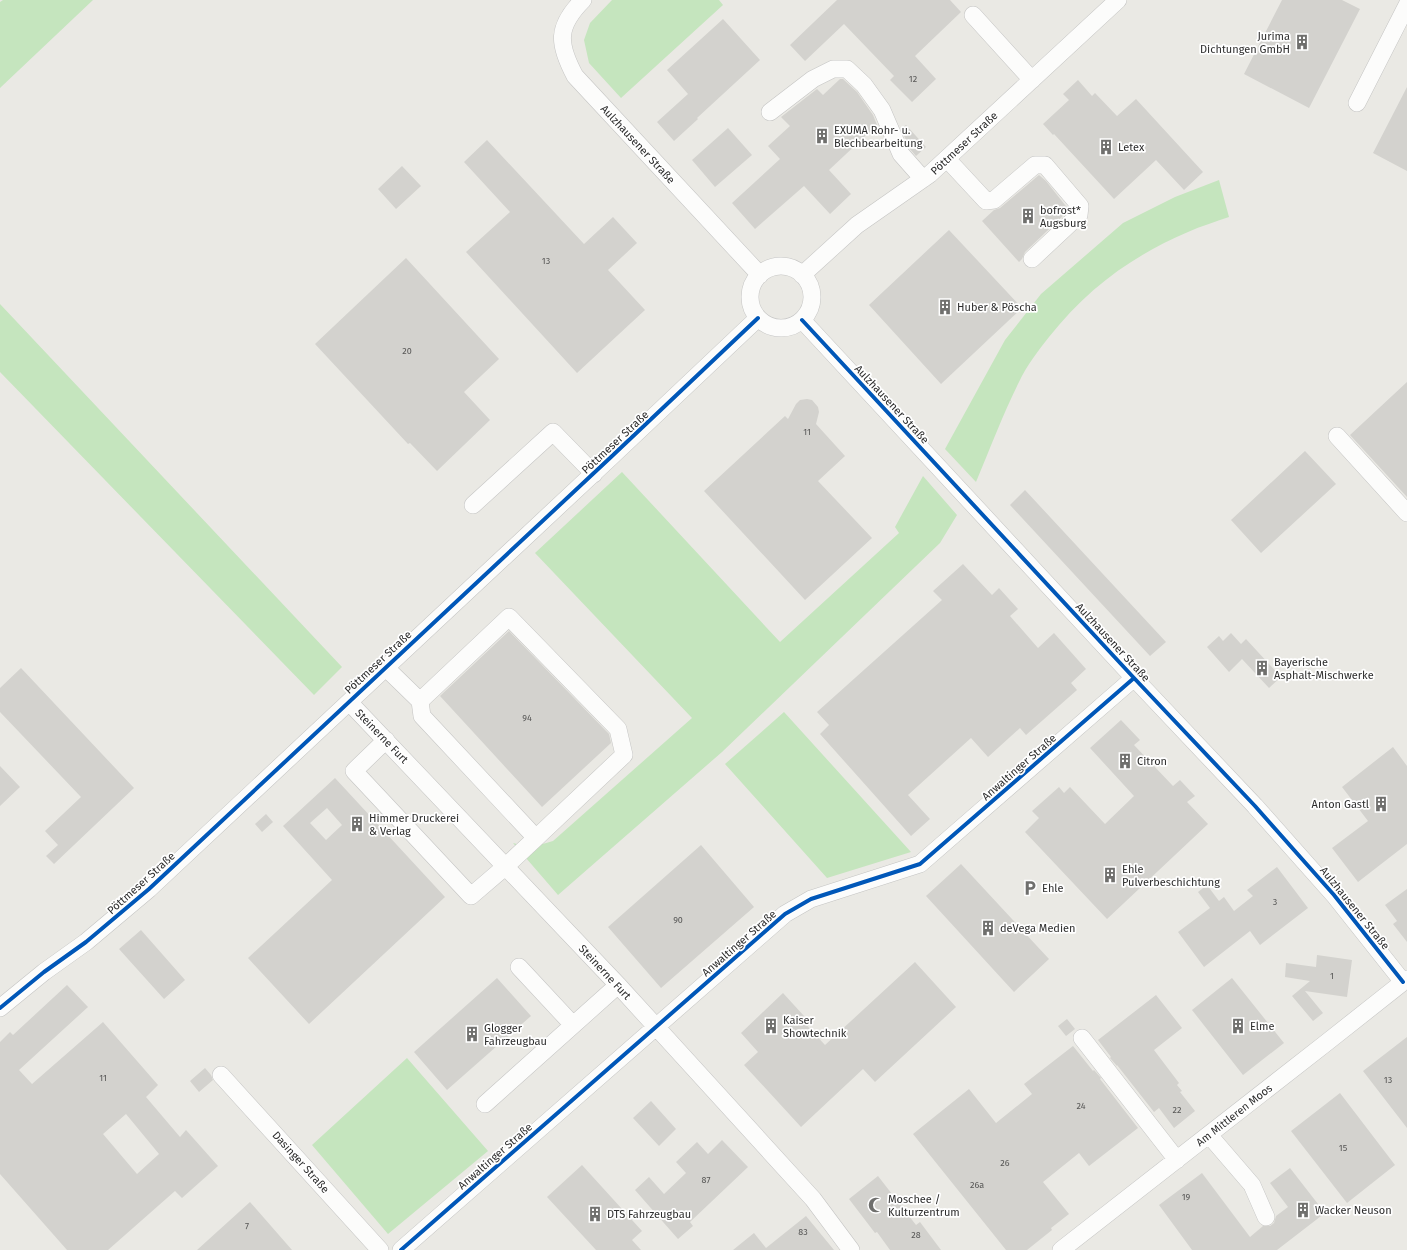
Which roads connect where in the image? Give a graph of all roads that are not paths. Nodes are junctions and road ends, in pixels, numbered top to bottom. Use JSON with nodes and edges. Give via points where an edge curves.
{"nodes":[{"id":1,"x":583,"y":0,"type":"edge"},
{"id":2,"x":1118,"y":0,"type":"edge"},
{"id":3,"x":1407,"y":5,"type":"edge"},
{"id":4,"x":973,"y":15,"type":"dead end"},
{"id":5,"x":1032,"y":80,"type":"junction"},
{"id":6,"x":1357,"y":103,"type":"dead end"},
{"id":7,"x":770,"y":112,"type":"dead end"},
{"id":8,"x":947,"y":159,"type":"junction"},
{"id":9,"x":924,"y":179,"type":"junction"},
{"id":10,"x":1032,"y":259,"type":"dead end"},
{"id":11,"x":760,"y":275,"type":"junction"},
{"id":12,"x":802,"y":275,"type":"junction"},
{"id":13,"x":758,"y":318,"type":"junction"},
{"id":14,"x":802,"y":320,"type":"junction"},
{"id":15,"x":1337,"y":436,"type":"dead end"},
{"id":16,"x":594,"y":474,"type":"junction"},
{"id":17,"x":473,"y":505,"type":"dead end"},
{"id":18,"x":1407,"y":513,"type":"edge"},
{"id":19,"x":386,"y":668,"type":"junction"},
{"id":20,"x":1134,"y":678,"type":"junction"},
{"id":21,"x":420,"y":701,"type":"junction"},
{"id":22,"x":349,"y":702,"type":"junction"},
{"id":23,"x":386,"y":740,"type":"junction"},
{"id":24,"x":536,"y":838,"type":"junction"},
{"id":25,"x":506,"y":866,"type":"junction"},
{"id":26,"x":519,"y":967,"type":"dead end"},
{"id":27,"x":1405,"y":981,"type":"edge"},
{"id":28,"x":618,"y":985,"type":"junction"},
{"id":29,"x":0,"y":1008,"type":"edge"},
{"id":30,"x":573,"y":1025,"type":"junction"},
{"id":31,"x":656,"y":1027,"type":"junction"},
{"id":32,"x":1082,"y":1038,"type":"dead end"},
{"id":33,"x":221,"y":1075,"type":"dead end"},
{"id":34,"x":485,"y":1104,"type":"dead end"},
{"id":35,"x":1209,"y":1134,"type":"junction"},
{"id":36,"x":1177,"y":1160,"type":"junction"},
{"id":37,"x":1266,"y":1217,"type":"dead end"},
{"id":38,"x":380,"y":1250,"type":"edge"},
{"id":39,"x":401,"y":1250,"type":"edge"},
{"id":40,"x":851,"y":1250,"type":"edge"},
{"id":41,"x":1061,"y":1250,"type":"edge"}],
"edges":[{"from":1,"to":11,"type":"street","name":"Aulzhausener Straße","via":[[571,12],[562,40],[563,50],[575,76]]},
{"from":2,"to":5,"type":"street","name":"Pöttmeser Straße"},
{"from":3,"to":6,"type":"street"},
{"from":4,"to":5,"type":"street"},
{"from":5,"to":8,"type":"street","name":"Pöttmeser Straße"},
{"from":7,"to":9,"type":"street","via":[[813,79],[834,69],[847,70],[864,85],[882,110],[901,154]]},
{"from":8,"to":9,"type":"street","name":"Pöttmeser Straße"},
{"from":8,"to":10,"type":"street","via":[[986,201],[994,200],[1035,165],[1045,164],[1080,206],[1079,215]]},
{"from":9,"to":12,"type":"street","name":"Pöttmeser Straße","via":[[857,225]]},
{"from":11,"to":12,"type":"street","via":[[767,270],[781,267]]},
{"from":11,"to":13,"type":"street","via":[[754,282],[750,301]]},
{"from":12,"to":14,"type":"street","via":[[807,281],[811,297],[810,306]]},
{"from":13,"to":14,"type":"street","via":[[775,328],[789,327]]},
{"from":13,"to":16,"type":"street","name":"Pöttmeser Straße"},
{"from":14,"to":20,"type":"street","name":"Aulzhausener Straße"},
{"from":15,"to":18,"type":"street"},
{"from":16,"to":17,"type":"street","via":[[553,432]]},
{"from":16,"to":19,"type":"street","name":"Pöttmeser Straße"},
{"from":19,"to":21,"type":"street"},
{"from":19,"to":22,"type":"street","name":"Pöttmeser Straße"},
{"from":20,"to":27,"type":"street","name":"Aulzhausener Straße","via":[[1255,806],[1334,895]]},
{"from":20,"to":31,"type":"street","name":"Anwaltinger Straße","via":[[920,864],[811,899],[786,914]]},
{"from":21,"to":24,"type":"street","via":[[422,716]]},
{"from":21,"to":24,"type":"street","via":[[509,618],[618,729],[624,755]]},
{"from":22,"to":23,"type":"street","name":"Steinerne Furt"},
{"from":22,"to":29,"type":"street","name":"Pöttmeser Straße","via":[[150,889]]},
{"from":23,"to":25,"type":"street","name":"Steinerne Furt"},
{"from":23,"to":25,"type":"street","via":[[354,771],[471,896]]},
{"from":24,"to":25,"type":"street"},
{"from":25,"to":28,"type":"street","name":"Steinerne Furt"},
{"from":26,"to":30,"type":"street"},
{"from":27,"to":35,"type":"street","name":"Am Mittleren Moos"},
{"from":28,"to":30,"type":"street"},
{"from":28,"to":31,"type":"street","name":"Steinerne Furt"},
{"from":30,"to":34,"type":"street"},
{"from":31,"to":39,"type":"street","name":"Anwaltinger Straße"},
{"from":31,"to":40,"type":"street","name":"Steinerne Furt","via":[[813,1199]]},
{"from":32,"to":36,"type":"street"},
{"from":33,"to":38,"type":"street","name":"Dasinger Straße"},
{"from":35,"to":36,"type":"street","name":"Am Mittleren Moos"},
{"from":35,"to":37,"type":"street","via":[[1252,1185]]},
{"from":36,"to":41,"type":"street","name":"Am Mittleren Moos"}]}
